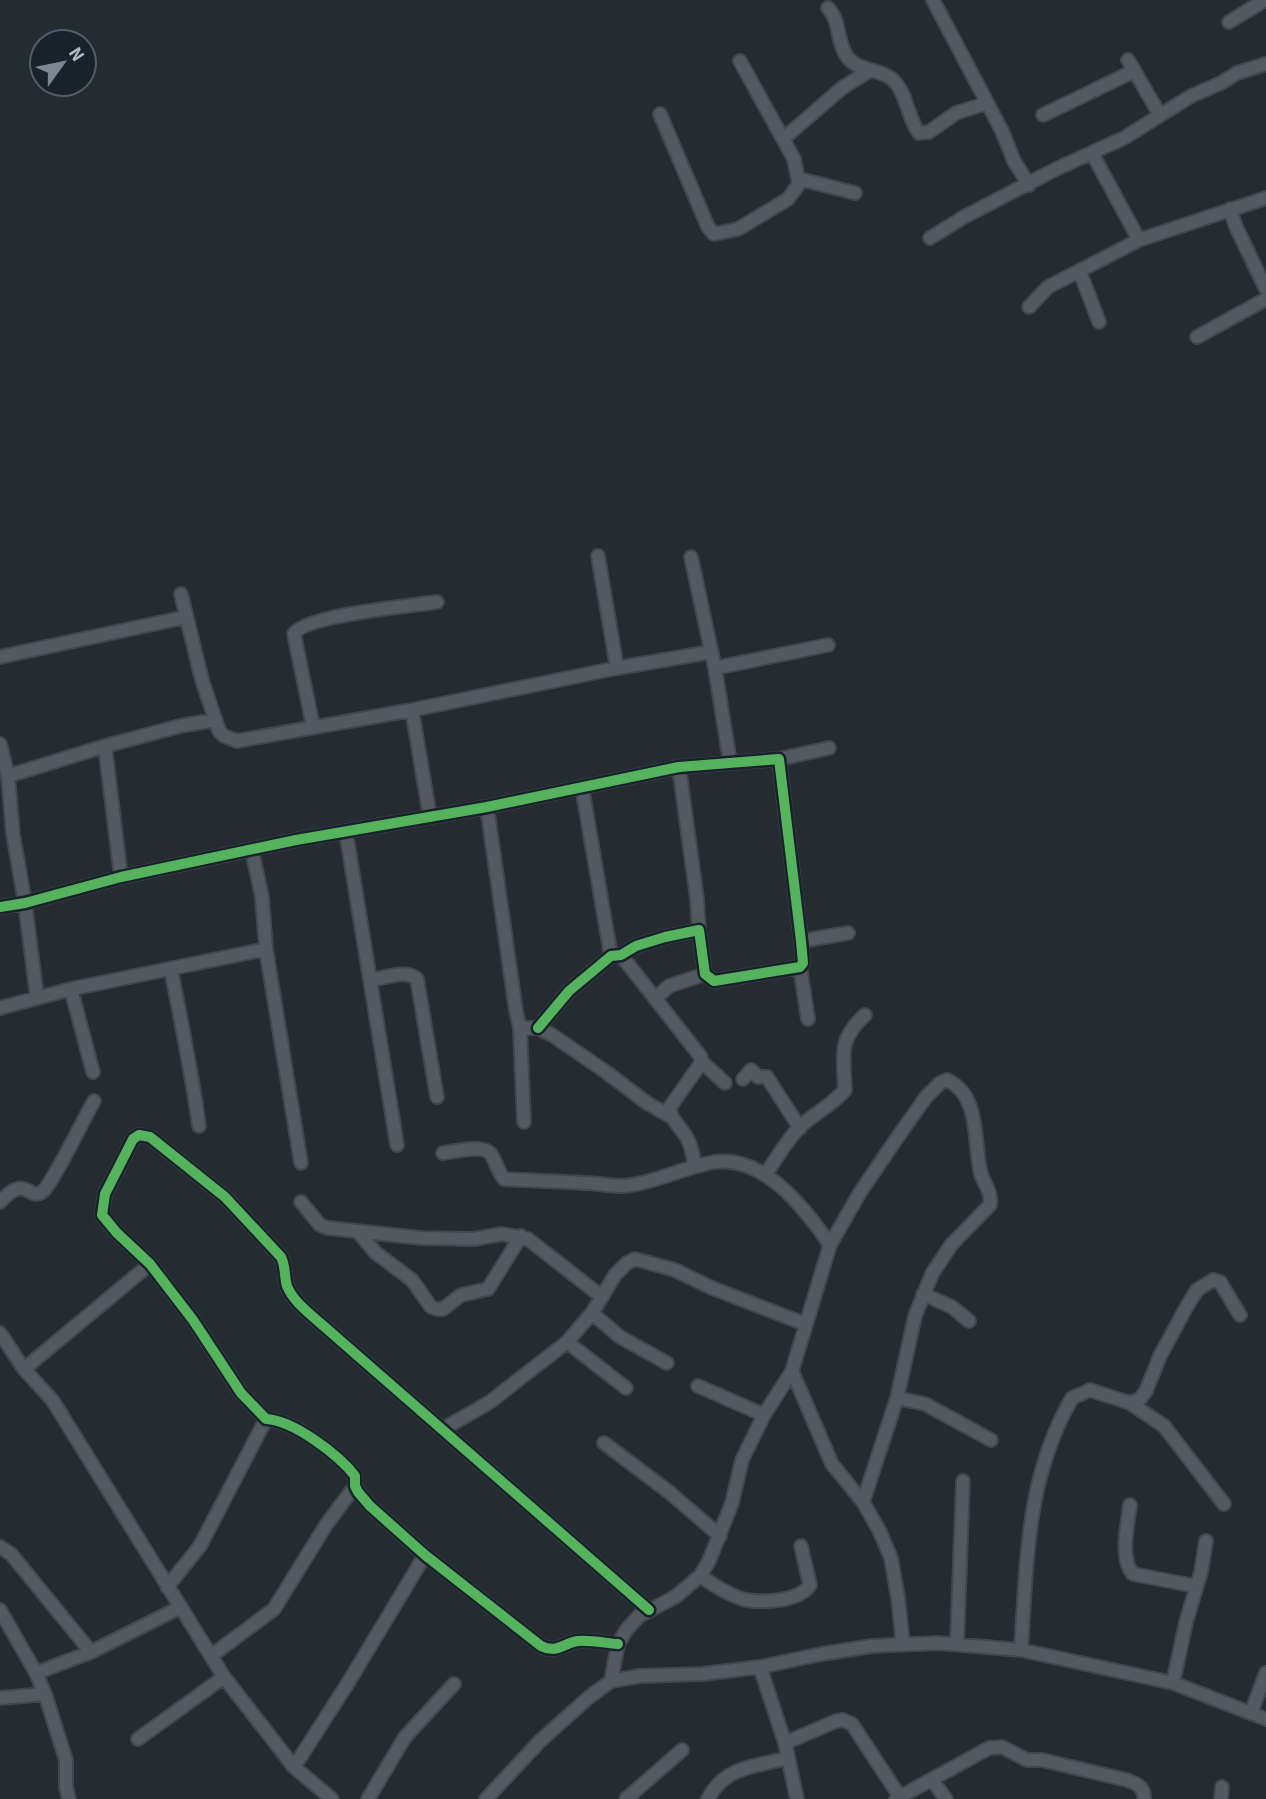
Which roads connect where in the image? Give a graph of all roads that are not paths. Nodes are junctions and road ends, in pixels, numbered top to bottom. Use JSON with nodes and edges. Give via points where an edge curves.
{"nodes":[{"id":1,"x":933,"y":0,"type":"edge"},
{"id":2,"x":1265,"y":0,"type":"edge"},
{"id":3,"x":828,"y":8,"type":"dead end"},
{"id":4,"x":1230,"y":22,"type":"dead end"},
{"id":5,"x":740,"y":61,"type":"dead end"},
{"id":6,"x":1266,"y":64,"type":"edge"},
{"id":7,"x":861,"y":72,"type":"junction"},
{"id":8,"x":987,"y":103,"type":"junction"},
{"id":9,"x":660,"y":114,"type":"dead end"},
{"id":10,"x":1043,"y":115,"type":"dead end"},
{"id":11,"x":1160,"y":115,"type":"junction"},
{"id":12,"x":783,"y":139,"type":"junction"},
{"id":13,"x":1092,"y":153,"type":"junction"},
{"id":14,"x":800,"y":179,"type":"junction"},
{"id":15,"x":1029,"y":185,"type":"junction"},
{"id":16,"x":855,"y":193,"type":"dead end"},
{"id":17,"x":1266,"y":198,"type":"edge"},
{"id":18,"x":1230,"y":209,"type":"junction"},
{"id":19,"x":930,"y":238,"type":"dead end"},
{"id":20,"x":1139,"y":240,"type":"junction"},
{"id":21,"x":1080,"y":272,"type":"junction"},
{"id":22,"x":1266,"y":289,"type":"edge"},
{"id":23,"x":1266,"y":299,"type":"edge"},
{"id":24,"x":1028,"y":307,"type":"dead end"},
{"id":25,"x":1099,"y":322,"type":"dead end"},
{"id":26,"x":1197,"y":337,"type":"dead end"},
{"id":27,"x":598,"y":556,"type":"dead end"},
{"id":28,"x":691,"y":557,"type":"dead end"},
{"id":29,"x":181,"y":594,"type":"dead end"},
{"id":30,"x":437,"y":603,"type":"dead end"},
{"id":31,"x":186,"y":617,"type":"junction"},
{"id":32,"x":828,"y":645,"type":"dead end"},
{"id":33,"x":711,"y":652,"type":"junction"},
{"id":34,"x":0,"y":657,"type":"edge"},
{"id":35,"x":617,"y":668,"type":"junction"},
{"id":36,"x":715,"y":668,"type":"junction"},
{"id":37,"x":412,"y":710,"type":"junction"},
{"id":38,"x":215,"y":720,"type":"junction"},
{"id":39,"x":313,"y":726,"type":"junction"},
{"id":40,"x":0,"y":744,"type":"edge"},
{"id":41,"x":105,"y":746,"type":"junction"},
{"id":42,"x":829,"y":748,"type":"dead end"},
{"id":43,"x":779,"y":759,"type":"junction"},
{"id":44,"x":730,"y":762,"type":"junction"},
{"id":45,"x":678,"y":766,"type":"junction"},
{"id":46,"x":8,"y":776,"type":"junction"},
{"id":47,"x":582,"y":787,"type":"junction"},
{"id":48,"x":487,"y":807,"type":"junction"},
{"id":49,"x":430,"y":817,"type":"junction"},
{"id":50,"x":346,"y":832,"type":"junction"},
{"id":51,"x":252,"y":851,"type":"junction"},
{"id":52,"x":121,"y":877,"type":"junction"},
{"id":53,"x":25,"y":903,"type":"junction"},
{"id":54,"x":0,"y":907,"type":"edge"},
{"id":55,"x":699,"y":930,"type":"junction"},
{"id":56,"x":848,"y":933,"type":"dead end"},
{"id":57,"x":801,"y":941,"type":"junction"},
{"id":58,"x":267,"y":949,"type":"junction"},
{"id":59,"x":616,"y":956,"type":"junction"},
{"id":60,"x":800,"y":967,"type":"junction"},
{"id":61,"x":171,"y":969,"type":"junction"},
{"id":62,"x":705,"y":974,"type":"junction"},
{"id":63,"x":371,"y":980,"type":"junction"},
{"id":64,"x":71,"y":989,"type":"junction"},
{"id":65,"x":37,"y":997,"type":"junction"},
{"id":66,"x":655,"y":999,"type":"junction"},
{"id":67,"x":0,"y":1008,"type":"edge"},
{"id":68,"x":865,"y":1015,"type":"dead end"},
{"id":69,"x":808,"y":1019,"type":"dead end"},
{"id":70,"x":520,"y":1028,"type":"junction"},
{"id":71,"x":538,"y":1028,"type":"junction"},
{"id":72,"x":701,"y":1061,"type":"junction"},
{"id":73,"x":93,"y":1072,"type":"dead end"},
{"id":74,"x":743,"y":1079,"type":"dead end"},
{"id":75,"x":725,"y":1083,"type":"dead end"},
{"id":76,"x":437,"y":1097,"type":"dead end"},
{"id":77,"x":94,"y":1101,"type":"dead end"},
{"id":78,"x":670,"y":1116,"type":"junction"},
{"id":79,"x":524,"y":1122,"type":"dead end"},
{"id":80,"x":199,"y":1126,"type":"dead end"},
{"id":81,"x":800,"y":1128,"type":"junction"},
{"id":82,"x":397,"y":1145,"type":"dead end"},
{"id":83,"x":443,"y":1153,"type":"dead end"},
{"id":84,"x":301,"y":1163,"type":"dead end"},
{"id":85,"x":694,"y":1167,"type":"junction"},
{"id":86,"x":765,"y":1175,"type":"junction"},
{"id":87,"x":0,"y":1202,"type":"edge"},
{"id":88,"x":301,"y":1202,"type":"dead end"},
{"id":89,"x":358,"y":1232,"type":"junction"},
{"id":90,"x":521,"y":1236,"type":"junction"},
{"id":91,"x":830,"y":1245,"type":"junction"},
{"id":92,"x":150,"y":1264,"type":"junction"},
{"id":93,"x":923,"y":1294,"type":"junction"},
{"id":94,"x":603,"y":1297,"type":"junction"},
{"id":95,"x":592,"y":1313,"type":"junction"},
{"id":96,"x":1240,"y":1315,"type":"dead end"},
{"id":97,"x":969,"y":1321,"type":"dead end"},
{"id":98,"x":805,"y":1324,"type":"junction"},
{"id":99,"x":0,"y":1333,"type":"edge"},
{"id":100,"x":567,"y":1342,"type":"junction"},
{"id":101,"x":667,"y":1363,"type":"dead end"},
{"id":102,"x":23,"y":1370,"type":"junction"},
{"id":103,"x":792,"y":1371,"type":"junction"},
{"id":104,"x":698,"y":1386,"type":"dead end"},
{"id":105,"x":626,"y":1388,"type":"dead end"},
{"id":106,"x":897,"y":1398,"type":"junction"},
{"id":107,"x":1129,"y":1403,"type":"junction"},
{"id":108,"x":764,"y":1415,"type":"junction"},
{"id":109,"x":266,"y":1419,"type":"junction"},
{"id":110,"x":443,"y":1429,"type":"junction"},
{"id":111,"x":990,"y":1440,"type":"dead end"},
{"id":112,"x":604,"y":1443,"type":"dead end"},
{"id":113,"x":963,"y":1481,"type":"dead end"},
{"id":114,"x":355,"y":1486,"type":"junction"},
{"id":115,"x":863,"y":1502,"type":"junction"},
{"id":116,"x":1224,"y":1504,"type":"dead end"},
{"id":117,"x":1130,"y":1505,"type":"dead end"},
{"id":118,"x":720,"y":1536,"type":"junction"},
{"id":119,"x":1206,"y":1541,"type":"dead end"},
{"id":120,"x":801,"y":1546,"type":"dead end"},
{"id":121,"x":0,"y":1547,"type":"edge"},
{"id":122,"x":425,"y":1555,"type":"junction"},
{"id":123,"x":700,"y":1576,"type":"junction"},
{"id":124,"x":1195,"y":1586,"type":"junction"},
{"id":125,"x":167,"y":1587,"type":"junction"},
{"id":126,"x":181,"y":1607,"type":"junction"},
{"id":127,"x":0,"y":1610,"type":"edge"},
{"id":128,"x":649,"y":1610,"type":"junction"},
{"id":129,"x":618,"y":1644,"type":"junction"},
{"id":130,"x":957,"y":1644,"type":"junction"},
{"id":131,"x":903,"y":1645,"type":"junction"},
{"id":132,"x":1021,"y":1650,"type":"junction"},
{"id":133,"x":91,"y":1652,"type":"junction"},
{"id":134,"x":211,"y":1656,"type":"junction"},
{"id":135,"x":760,"y":1667,"type":"junction"},
{"id":136,"x":36,"y":1673,"type":"junction"},
{"id":137,"x":1266,"y":1673,"type":"edge"},
{"id":138,"x":224,"y":1677,"type":"junction"},
{"id":139,"x":611,"y":1681,"type":"junction"},
{"id":140,"x":1173,"y":1683,"type":"junction"},
{"id":141,"x":454,"y":1684,"type":"dead end"},
{"id":142,"x":46,"y":1695,"type":"junction"},
{"id":143,"x":0,"y":1698,"type":"edge"},
{"id":144,"x":1251,"y":1713,"type":"junction"},
{"id":145,"x":1266,"y":1719,"type":"edge"},
{"id":146,"x":138,"y":1739,"type":"dead end"},
{"id":147,"x":785,"y":1743,"type":"junction"},
{"id":148,"x":682,"y":1750,"type":"dead end"},
{"id":149,"x":788,"y":1758,"type":"junction"},
{"id":150,"x":294,"y":1767,"type":"junction"},
{"id":151,"x":932,"y":1780,"type":"junction"},
{"id":152,"x":898,"y":1798,"type":"edge"},
{"id":153,"x":69,"y":1799,"type":"edge"},
{"id":154,"x":332,"y":1799,"type":"edge"},
{"id":155,"x":368,"y":1799,"type":"edge"},
{"id":156,"x":486,"y":1799,"type":"edge"},
{"id":157,"x":626,"y":1799,"type":"edge"},
{"id":158,"x":708,"y":1799,"type":"edge"},
{"id":159,"x":797,"y":1799,"type":"edge"},
{"id":160,"x":946,"y":1799,"type":"edge"},
{"id":161,"x":1144,"y":1799,"type":"edge"}],
"edges":[{"from":1,"to":8,"type":"street"},
{"from":2,"to":4,"type":"street"},
{"from":3,"to":7,"type":"street","via":[[835,16],[843,49]]},
{"from":5,"to":12,"type":"street"},
{"from":6,"to":11,"type":"street","via":[[1237,73]]},
{"from":7,"to":8,"type":"street","via":[[882,74],[895,83],[919,133]]},
{"from":7,"to":12,"type":"street"},
{"from":8,"to":15,"type":"street"},
{"from":9,"to":14,"type":"street","via":[[714,233],[738,229],[788,199]]},
{"from":10,"to":11,"type":"street","via":[[1131,65]]},
{"from":11,"to":13,"type":"street"},
{"from":12,"to":14,"type":"street"},
{"from":13,"to":15,"type":"street"},
{"from":13,"to":20,"type":"street"},
{"from":14,"to":16,"type":"street"},
{"from":15,"to":19,"type":"street"},
{"from":17,"to":18,"type":"street"},
{"from":18,"to":20,"type":"street"},
{"from":18,"to":22,"type":"street"},
{"from":20,"to":21,"type":"street"},
{"from":21,"to":24,"type":"street","via":[[1048,287]]},
{"from":21,"to":25,"type":"street"},
{"from":23,"to":26,"type":"street"},
{"from":27,"to":35,"type":"street"},
{"from":28,"to":33,"type":"street"},
{"from":29,"to":31,"type":"street"},
{"from":30,"to":39,"type":"street","via":[[351,614],[297,629],[294,634]]},
{"from":31,"to":34,"type":"street"},
{"from":31,"to":38,"type":"street"},
{"from":32,"to":36,"type":"street"},
{"from":33,"to":35,"type":"street"},
{"from":33,"to":36,"type":"street"},
{"from":35,"to":37,"type":"street"},
{"from":36,"to":44,"type":"street"},
{"from":37,"to":39,"type":"street"},
{"from":37,"to":49,"type":"street"},
{"from":38,"to":39,"type":"street","via":[[224,736],[237,741]]},
{"from":38,"to":41,"type":"street"},
{"from":40,"to":46,"type":"street"},
{"from":41,"to":46,"type":"street"},
{"from":41,"to":52,"type":"street"},
{"from":42,"to":43,"type":"street"},
{"from":43,"to":44,"type":"street"},
{"from":43,"to":57,"type":"street"},
{"from":44,"to":45,"type":"street"},
{"from":45,"to":47,"type":"street"},
{"from":45,"to":55,"type":"street"},
{"from":46,"to":53,"type":"street"},
{"from":47,"to":48,"type":"street"},
{"from":47,"to":59,"type":"street"},
{"from":48,"to":49,"type":"street"},
{"from":48,"to":70,"type":"street"},
{"from":49,"to":50,"type":"street"},
{"from":50,"to":51,"type":"street"},
{"from":50,"to":63,"type":"street"},
{"from":51,"to":52,"type":"street"},
{"from":51,"to":58,"type":"street"},
{"from":52,"to":53,"type":"street"},
{"from":53,"to":54,"type":"street"},
{"from":53,"to":65,"type":"street"},
{"from":55,"to":59,"type":"street","via":[[654,940]]},
{"from":55,"to":62,"type":"street"},
{"from":56,"to":57,"type":"street"},
{"from":57,"to":60,"type":"street"},
{"from":58,"to":61,"type":"street"},
{"from":58,"to":84,"type":"street"},
{"from":59,"to":66,"type":"street"},
{"from":59,"to":71,"type":"street","via":[[569,991]]},
{"from":60,"to":62,"type":"street","via":[[714,981]]},
{"from":60,"to":69,"type":"street"},
{"from":61,"to":64,"type":"street"},
{"from":61,"to":80,"type":"street"},
{"from":62,"to":66,"type":"street","via":[[669,986]]},
{"from":63,"to":76,"type":"street","via":[[404,974],[416,979]]},
{"from":63,"to":82,"type":"street"},
{"from":64,"to":65,"type":"street"},
{"from":64,"to":73,"type":"street"},
{"from":65,"to":67,"type":"street"},
{"from":66,"to":72,"type":"street"},
{"from":68,"to":81,"type":"street","via":[[843,1045],[845,1090]]},
{"from":70,"to":71,"type":"street"},
{"from":70,"to":79,"type":"street"},
{"from":71,"to":78,"type":"street"},
{"from":72,"to":75,"type":"street"},
{"from":72,"to":78,"type":"street","via":[[675,1098]]},
{"from":74,"to":81,"type":"street","via":[[751,1070],[758,1077],[767,1077]]},
{"from":77,"to":87,"type":"street","via":[[42,1192],[19,1187]]},
{"from":78,"to":85,"type":"street","via":[[694,1153]]},
{"from":81,"to":86,"type":"street"},
{"from":83,"to":85,"type":"street","via":[[481,1149],[490,1153],[504,1179],[623,1186]]},
{"from":85,"to":86,"type":"street","via":[[734,1162]]},
{"from":86,"to":91,"type":"street","via":[[797,1202]]},
{"from":88,"to":89,"type":"street","via":[[320,1225]]},
{"from":89,"to":90,"type":"street","via":[[421,1238]]},
{"from":89,"to":90,"type":"street","via":[[437,1309],[461,1295],[488,1290]]},
{"from":90,"to":94,"type":"street"},
{"from":91,"to":93,"type":"street","via":[[926,1097],[940,1083],[954,1083],[972,1110],[990,1205],[951,1245]]},
{"from":91,"to":98,"type":"street"},
{"from":92,"to":102,"type":"street"},
{"from":92,"to":109,"type":"street","via":[[241,1393]]},
{"from":92,"to":110,"type":"street","via":[[106,1222],[102,1207],[122,1160],[139,1135],[150,1137],[225,1197],[281,1257],[288,1288],[296,1300]]},
{"from":93,"to":97,"type":"street"},
{"from":93,"to":106,"type":"street"},
{"from":94,"to":95,"type":"street"},
{"from":94,"to":98,"type":"street","via":[[615,1275],[635,1259]]},
{"from":95,"to":100,"type":"street"},
{"from":95,"to":101,"type":"street","via":[[620,1337]]},
{"from":96,"to":107,"type":"street","via":[[1220,1282],[1213,1280],[1198,1290],[1146,1391]]},
{"from":98,"to":103,"type":"street"},
{"from":99,"to":102,"type":"street"},
{"from":100,"to":105,"type":"street"},
{"from":100,"to":110,"type":"street","via":[[490,1402]]},
{"from":102,"to":125,"type":"street","via":[[54,1401]]},
{"from":103,"to":108,"type":"street"},
{"from":103,"to":115,"type":"street","via":[[832,1464]]},
{"from":104,"to":108,"type":"street"},
{"from":106,"to":111,"type":"street","via":[[925,1404]]},
{"from":106,"to":115,"type":"street"},
{"from":107,"to":116,"type":"street","via":[[1164,1426]]},
{"from":107,"to":132,"type":"street","via":[[1090,1390],[1072,1398],[1063,1414],[1042,1463],[1033,1500]]},
{"from":108,"to":118,"type":"street","via":[[742,1460]]},
{"from":109,"to":114,"type":"street","via":[[275,1419],[318,1443],[352,1472]]},
{"from":109,"to":125,"type":"street","via":[[200,1546]]},
{"from":110,"to":128,"type":"street"},
{"from":112,"to":118,"type":"street"},
{"from":113,"to":130,"type":"street"},
{"from":114,"to":122,"type":"street","via":[[370,1506]]},
{"from":114,"to":134,"type":"street","via":[[274,1609]]},
{"from":115,"to":131,"type":"street","via":[[891,1558]]},
{"from":117,"to":124,"type":"street","via":[[1128,1569],[1133,1574]]},
{"from":118,"to":123,"type":"street"},
{"from":119,"to":124,"type":"street"},
{"from":120,"to":123,"type":"street","via":[[810,1585],[800,1595],[747,1600]]},
{"from":121,"to":133,"type":"street","via":[[11,1554]]},
{"from":122,"to":129,"type":"street","via":[[541,1646],[550,1650],[579,1641]]},
{"from":122,"to":150,"type":"street"},
{"from":123,"to":128,"type":"street","via":[[675,1597]]},
{"from":124,"to":140,"type":"street"},
{"from":125,"to":126,"type":"street"},
{"from":126,"to":133,"type":"street"},
{"from":126,"to":134,"type":"street"},
{"from":127,"to":136,"type":"street"},
{"from":128,"to":129,"type":"street"},
{"from":129,"to":139,"type":"street"},
{"from":130,"to":131,"type":"street"},
{"from":130,"to":132,"type":"street"},
{"from":131,"to":135,"type":"street","via":[[821,1654]]},
{"from":132,"to":140,"type":"street"},
{"from":133,"to":136,"type":"street"},
{"from":134,"to":138,"type":"street"},
{"from":135,"to":139,"type":"street"},
{"from":135,"to":147,"type":"street"},
{"from":136,"to":142,"type":"street"},
{"from":137,"to":144,"type":"street"},
{"from":138,"to":146,"type":"street"},
{"from":138,"to":150,"type":"street"},
{"from":139,"to":156,"type":"street","via":[[540,1741]]},
{"from":140,"to":144,"type":"street"},
{"from":141,"to":155,"type":"street","via":[[405,1737]]},
{"from":142,"to":143,"type":"street"},
{"from":142,"to":153,"type":"street","via":[[66,1760]]},
{"from":144,"to":145,"type":"street"},
{"from":147,"to":149,"type":"street"},
{"from":147,"to":152,"type":"street","via":[[836,1721],[852,1724]]},
{"from":148,"to":157,"type":"street"},
{"from":149,"to":158,"type":"street","via":[[721,1778]]},
{"from":149,"to":159,"type":"street"},
{"from":150,"to":154,"type":"street"},
{"from":151,"to":152,"type":"street"},
{"from":151,"to":160,"type":"street"},
{"from":151,"to":161,"type":"street","via":[[989,1748],[1002,1747],[1027,1760],[1054,1762],[1139,1784]]}]}
